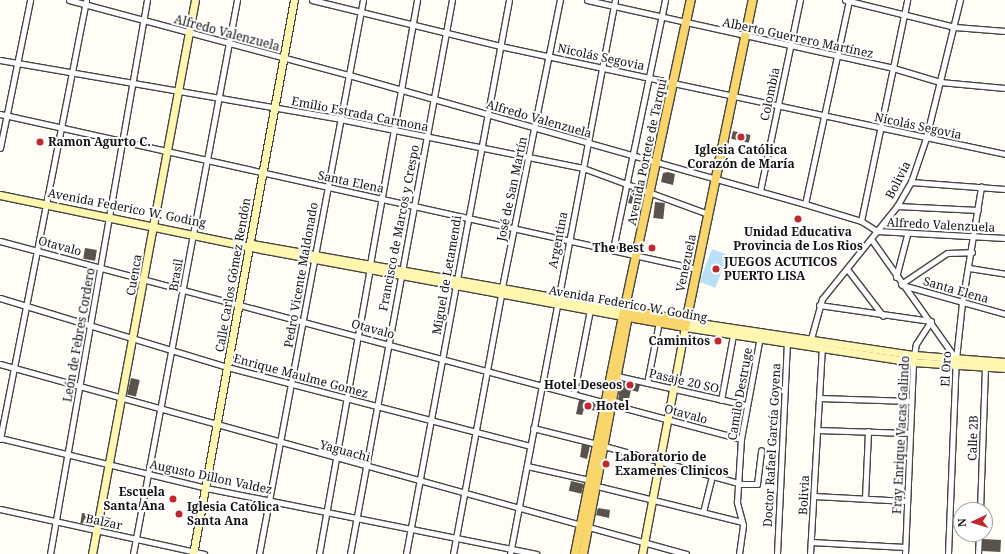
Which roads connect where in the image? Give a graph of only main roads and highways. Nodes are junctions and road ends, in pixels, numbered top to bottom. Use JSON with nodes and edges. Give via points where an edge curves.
{"nodes":[{"id":1,"x":692,"y":0,"type":"edge"},
{"id":2,"x":752,"y":0,"type":"edge"},
{"id":3,"x":626,"y":314,"type":"junction"},
{"id":4,"x":686,"y":324,"type":"junction"},
{"id":5,"x":609,"y":402,"type":"junction"},
{"id":6,"x":585,"y":526,"type":"junction"},
{"id":7,"x":576,"y":554,"type":"edge"},
{"id":8,"x":583,"y":554,"type":"edge"}],
"edges":[{"from":1,"to":3,"type":"main road","name":"Avenida Portete de Tarqui"},
{"from":2,"to":4,"type":"main road","name":"Venezuela"},
{"from":3,"to":4,"type":"main road","name":"Avenida Federico W. Goding"},
{"from":3,"to":4,"type":"main road","name":"Avenida Federico W. Goding","via":[[659,322]]},
{"from":3,"to":5,"type":"main road","name":"Avenida Portete de Tarqui"},
{"from":3,"to":5,"type":"main road","name":"Avenida Portete de Tarqui","via":[[617,376]]},
{"from":5,"to":6,"type":"main road","name":"Avenida Portete de Tarqui"},
{"from":6,"to":7,"type":"main road","name":"Avenida Portete de Tarqui"},
{"from":6,"to":8,"type":"main road","name":"Avenida Portete de Tarqui"}]}
